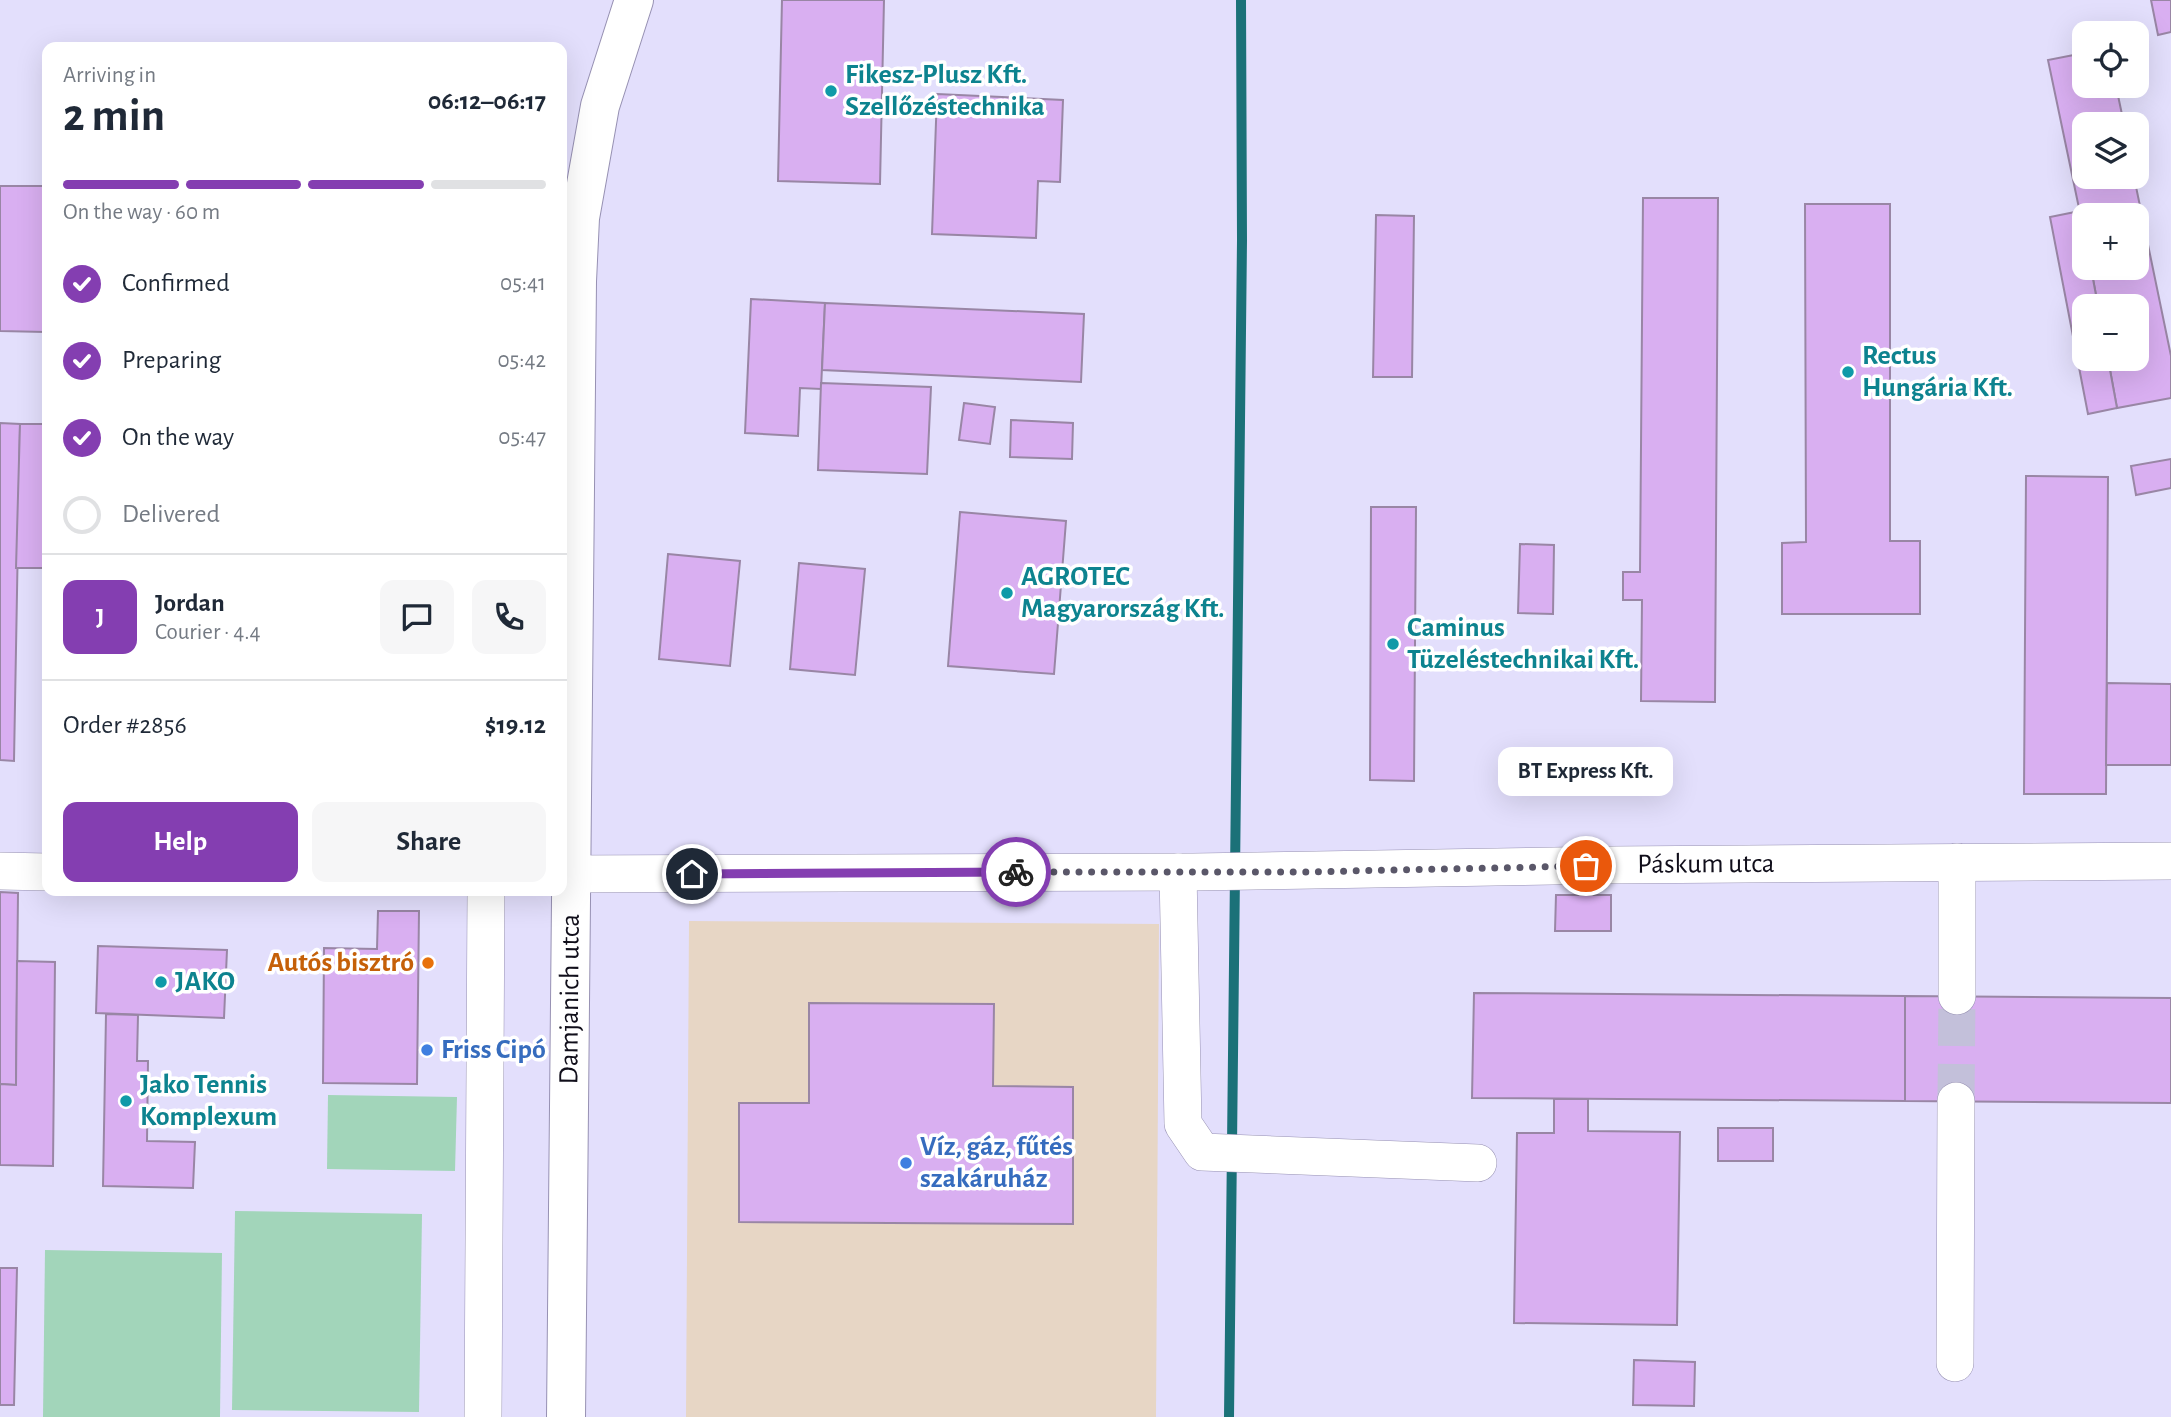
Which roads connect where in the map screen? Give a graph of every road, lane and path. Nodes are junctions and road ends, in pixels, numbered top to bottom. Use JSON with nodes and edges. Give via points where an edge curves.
{"nodes":[{"id":1,"x":634,"y":0,"type":"edge"},
{"id":2,"x":567,"y":822,"type":"edge"},
{"id":3,"x":2171,"y":861,"type":"edge"},
{"id":4,"x":1957,"y":862,"type":"junction"},
{"id":5,"x":0,"y":871,"type":"edge"},
{"id":6,"x":42,"y":872,"type":"edge"},
{"id":7,"x":1186,"y":872,"type":"junction"},
{"id":8,"x":567,"y":874,"type":"edge"},
{"id":9,"x":486,"y":896,"type":"edge"},
{"id":10,"x":566,"y":896,"type":"edge"},
{"id":11,"x":1956,"y":996,"type":"tunnel mouth"},
{"id":12,"x":1956,"y":1101,"type":"tunnel mouth"},
{"id":13,"x":1478,"y":1163,"type":"dead end"},
{"id":14,"x":1955,"y":1363,"type":"dead end"},
{"id":15,"x":483,"y":1417,"type":"edge"},
{"id":16,"x":566,"y":1417,"type":"edge"}],
"edges":[{"from":1,"to":2,"type":"main road","name":"Damjanich utca","via":[[600,106],[580,218]]},
{"from":3,"to":4,"type":"street","name":"Páskum utca"},
{"from":4,"to":7,"type":"street","name":"Páskum utca"},
{"from":4,"to":11,"type":"street"},
{"from":5,"to":6,"type":"street"},
{"from":7,"to":8,"type":"street","name":"Páskum utca"},
{"from":7,"to":13,"type":"street","via":[[1183,1124],[1202,1152]]},
{"from":9,"to":15,"type":"street"},
{"from":10,"to":16,"type":"main road","name":"Damjanich utca"},
{"from":12,"to":14,"type":"street"}]}
